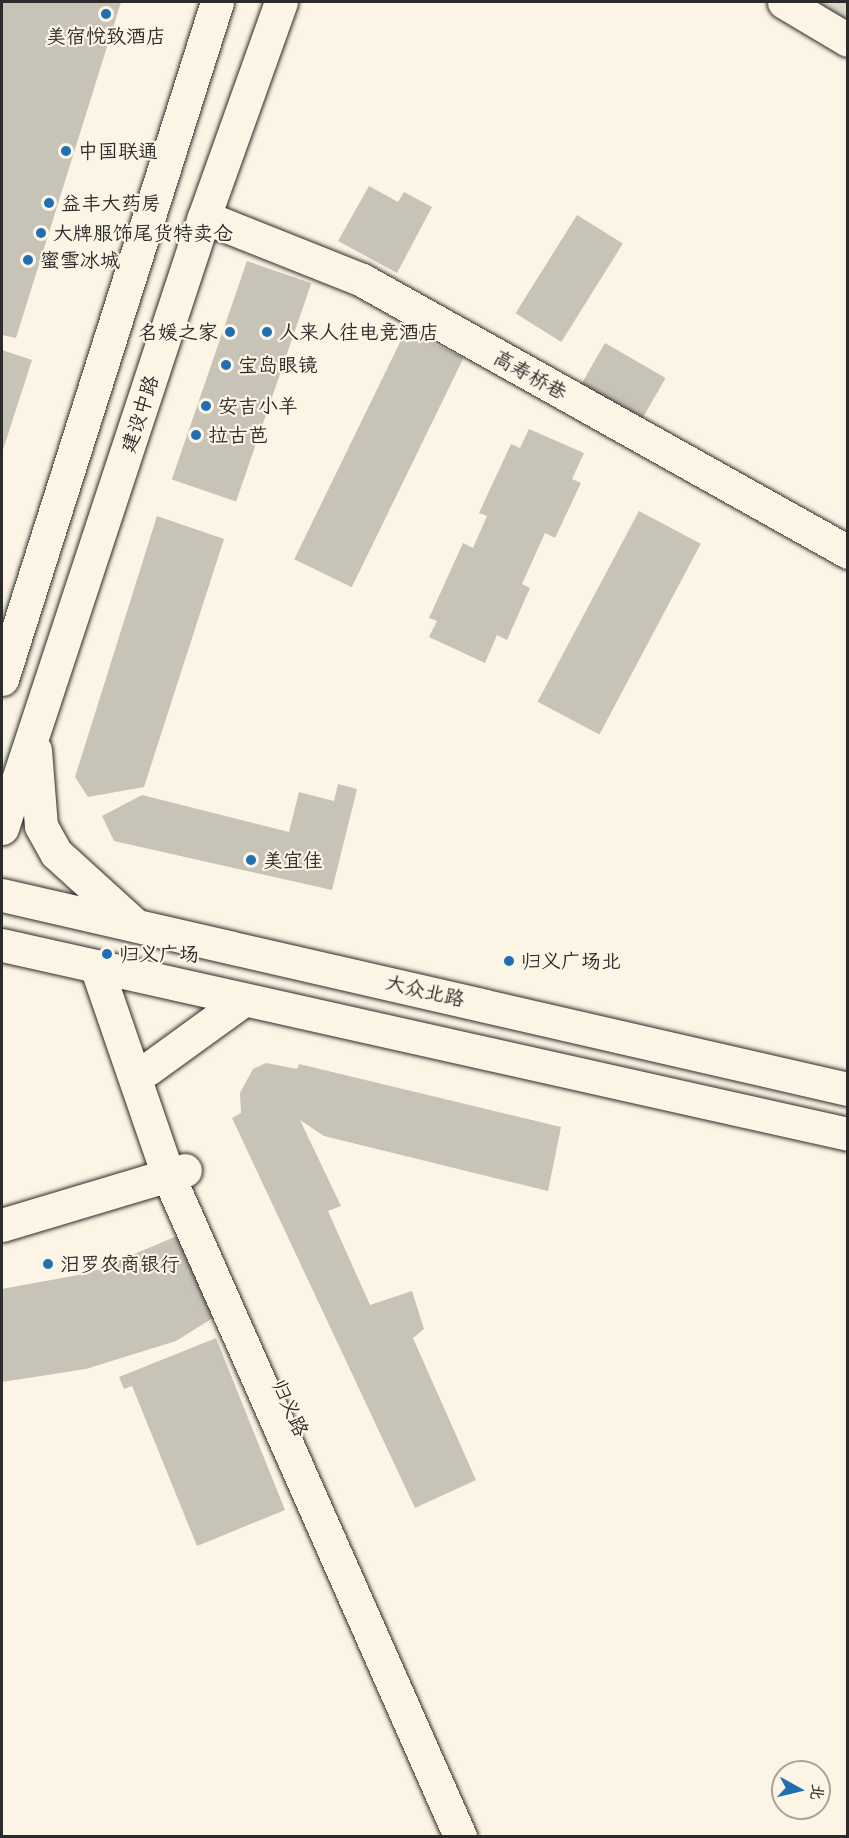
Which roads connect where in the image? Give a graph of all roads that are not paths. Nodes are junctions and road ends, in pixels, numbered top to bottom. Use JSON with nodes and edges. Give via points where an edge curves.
{"nodes":[{"id":1,"x":217,"y":2,"type":"edge"},
{"id":2,"x":281,"y":2,"type":"edge"},
{"id":3,"x":784,"y":2,"type":"edge"},
{"id":4,"x":848,"y":40,"type":"edge"},
{"id":5,"x":204,"y":217,"type":"junction"},
{"id":6,"x":848,"y":552,"type":"edge"},
{"id":7,"x":11,"y":619,"type":"edge"},
{"id":8,"x":2,"y":679,"type":"edge"},
{"id":9,"x":35,"y":740,"type":"junction"},
{"id":10,"x":2,"y":828,"type":"edge"},
{"id":11,"x":2,"y":895,"type":"edge"},
{"id":12,"x":133,"y":923,"type":"junction"},
{"id":13,"x":2,"y":945,"type":"edge"},
{"id":14,"x":108,"y":971,"type":"junction"},
{"id":15,"x":242,"y":1001,"type":"junction"},
{"id":16,"x":148,"y":1069,"type":"junction"},
{"id":17,"x":848,"y":1089,"type":"edge"},
{"id":18,"x":848,"y":1134,"type":"edge"},
{"id":19,"x":177,"y":1173,"type":"junction"},
{"id":20,"x":2,"y":1226,"type":"edge"},
{"id":21,"x":460,"y":1836,"type":"edge"},
{"id":22,"x":479,"y":1836,"type":"edge"}],
"edges":[{"from":1,"to":7,"type":"main road"},
{"from":2,"to":5,"type":"main road","name":"建设中路"},
{"from":3,"to":4,"type":"main road"},
{"from":5,"to":6,"type":"main road","name":"高寿桥巷","via":[[362,280]]},
{"from":5,"to":9,"type":"main road","name":"建设中路"},
{"from":7,"to":8,"type":"main road"},
{"from":9,"to":10,"type":"main road","name":"建设中路"},
{"from":9,"to":12,"type":"main road","via":[[41,826],[56,853]]},
{"from":11,"to":12,"type":"main road","name":"大众北路"},
{"from":12,"to":17,"type":"main road","name":"大众北路"},
{"from":13,"to":14,"type":"main road"},
{"from":14,"to":15,"type":"main road"},
{"from":14,"to":16,"type":"main road","name":"归义路"},
{"from":14,"to":19,"type":"main road"},
{"from":15,"to":16,"type":"main road"},
{"from":15,"to":18,"type":"main road"},
{"from":16,"to":19,"type":"main road","name":"归义路"},
{"from":19,"to":20,"type":"main road"},
{"from":19,"to":21,"type":"main road"},
{"from":19,"to":22,"type":"main road","name":"归义路"}]}
